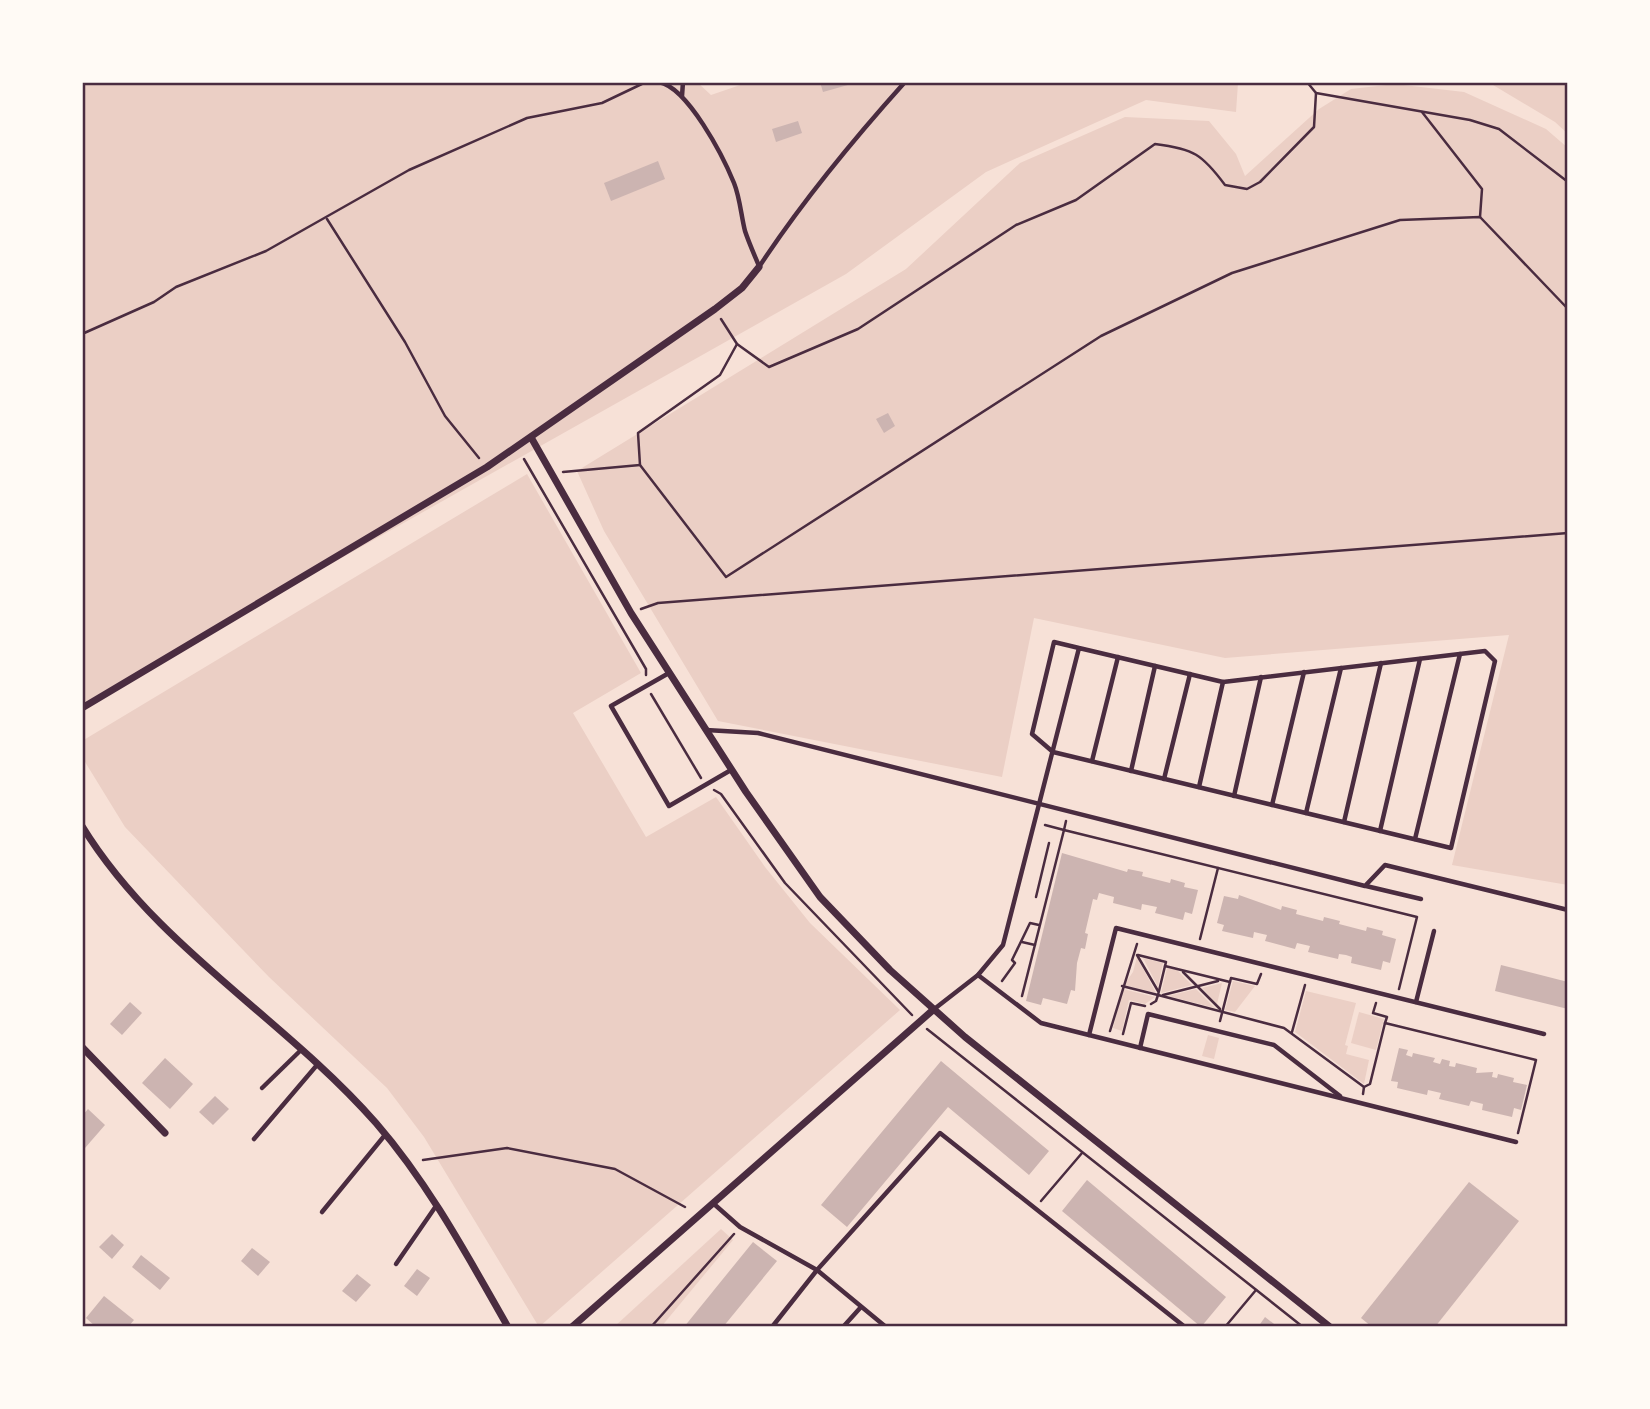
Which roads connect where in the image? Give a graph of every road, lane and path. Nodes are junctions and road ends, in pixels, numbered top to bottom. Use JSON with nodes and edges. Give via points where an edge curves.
{"nodes":[{"id":1,"x":646,"y":82,"type":"edge"},
{"id":2,"x":659,"y":82,"type":"edge"},
{"id":3,"x":683,"y":82,"type":"edge"},
{"id":4,"x":905,"y":82,"type":"edge"},
{"id":5,"x":1307,"y":82,"type":"edge"},
{"id":6,"x":1316,"y":93,"type":"junction"},
{"id":7,"x":682,"y":97,"type":"junction"},
{"id":8,"x":1422,"y":112,"type":"junction"},
{"id":9,"x":1568,"y":182,"type":"edge"},
{"id":10,"x":1480,"y":217,"type":"junction"},
{"id":11,"x":327,"y":219,"type":"junction"},
{"id":12,"x":759,"y":267,"type":"junction"},
{"id":13,"x":715,"y":309,"type":"junction"},
{"id":14,"x":1568,"y":309,"type":"edge"},
{"id":15,"x":82,"y":334,"type":"edge"},
{"id":16,"x":737,"y":344,"type":"junction"},
{"id":17,"x":532,"y":439,"type":"junction"},
{"id":18,"x":524,"y":459,"type":"dead end"},
{"id":19,"x":640,"y":465,"type":"junction"},
{"id":20,"x":487,"y":467,"type":"junction"},
{"id":21,"x":553,"y":472,"type":"junction"},
{"id":22,"x":1568,"y":533,"type":"edge"},
{"id":23,"x":631,"y":613,"type":"junction"},
{"id":24,"x":1079,"y":648,"type":"junction"},
{"id":25,"x":1460,"y":654,"type":"junction"},
{"id":26,"x":1118,"y":657,"type":"junction"},
{"id":27,"x":1420,"y":659,"type":"junction"},
{"id":28,"x":1381,"y":663,"type":"junction"},
{"id":29,"x":1155,"y":666,"type":"junction"},
{"id":30,"x":1341,"y":668,"type":"junction"},
{"id":31,"x":669,"y":672,"type":"junction"},
{"id":32,"x":1304,"y":672,"type":"junction"},
{"id":33,"x":1190,"y":674,"type":"junction"},
{"id":34,"x":1261,"y":677,"type":"junction"},
{"id":35,"x":1223,"y":682,"type":"junction"},
{"id":36,"x":646,"y":686,"type":"junction"},
{"id":37,"x":82,"y":708,"type":"edge"},
{"id":38,"x":706,"y":730,"type":"junction"},
{"id":39,"x":1053,"y":752,"type":"junction"},
{"id":40,"x":1092,"y":761,"type":"junction"},
{"id":41,"x":732,"y":769,"type":"junction"},
{"id":42,"x":1131,"y":771,"type":"junction"},
{"id":43,"x":1164,"y":779,"type":"junction"},
{"id":44,"x":705,"y":785,"type":"junction"},
{"id":45,"x":1199,"y":787,"type":"junction"},
{"id":46,"x":1234,"y":796,"type":"junction"},
{"id":47,"x":1040,"y":804,"type":"junction"},
{"id":48,"x":1272,"y":805,"type":"junction"},
{"id":49,"x":1068,"y":811,"type":"junction"},
{"id":50,"x":1306,"y":813,"type":"junction"},
{"id":51,"x":1344,"y":822,"type":"junction"},
{"id":52,"x":1035,"y":823,"type":"junction"},
{"id":53,"x":82,"y":826,"type":"edge"},
{"id":54,"x":1064,"y":830,"type":"junction"},
{"id":55,"x":1380,"y":831,"type":"junction"},
{"id":56,"x":90,"y":839,"type":"junction"},
{"id":57,"x":1415,"y":839,"type":"junction"},
{"id":58,"x":82,"y":844,"type":"edge"},
{"id":59,"x":1059,"y":849,"type":"junction"},
{"id":60,"x":1043,"y":868,"type":"junction"},
{"id":61,"x":1218,"y":868,"type":"junction"},
{"id":62,"x":1053,"y":870,"type":"junction"},
{"id":63,"x":1365,"y":886,"type":"junction"},
{"id":64,"x":1036,"y":897,"type":"dead end"},
{"id":65,"x":1421,"y":899,"type":"dead end"},
{"id":66,"x":1568,"y":910,"type":"edge"},
{"id":67,"x":1040,"y":925,"type":"junction"},
{"id":68,"x":1434,"y":931,"type":"dead end"},
{"id":69,"x":1140,"y":934,"type":"junction"},
{"id":70,"x":1199,"y":941,"type":"dead end"},
{"id":71,"x":1023,"y":942,"type":"junction"},
{"id":72,"x":1035,"y":945,"type":"junction"},
{"id":73,"x":1136,"y":954,"type":"junction"},
{"id":74,"x":1165,"y":967,"type":"junction"},
{"id":75,"x":1182,"y":971,"type":"junction"},
{"id":76,"x":978,"y":975,"type":"junction"},
{"id":77,"x":1308,"y":975,"type":"junction"},
{"id":78,"x":1271,"y":977,"type":"dead end"},
{"id":79,"x":1221,"y":980,"type":"junction"},
{"id":80,"x":1230,"y":982,"type":"junction"},
{"id":81,"x":1294,"y":982,"type":"dead end"},
{"id":82,"x":1000,"y":983,"type":"dead end"},
{"id":83,"x":1306,"y":985,"type":"junction"},
{"id":84,"x":1122,"y":986,"type":"junction"},
{"id":85,"x":1197,"y":986,"type":"junction"},
{"id":86,"x":1389,"y":988,"type":"dead end"},
{"id":87,"x":1159,"y":994,"type":"junction"},
{"id":88,"x":1021,"y":1000,"type":"dead end"},
{"id":89,"x":1376,"y":1002,"type":"dead end"},
{"id":90,"x":1416,"y":1002,"type":"junction"},
{"id":91,"x":933,"y":1010,"type":"junction"},
{"id":92,"x":1222,"y":1012,"type":"junction"},
{"id":93,"x":918,"y":1022,"type":"junction"},
{"id":94,"x":1385,"y":1023,"type":"junction"},
{"id":95,"x":1110,"y":1031,"type":"dead end"},
{"id":96,"x":1123,"y":1034,"type":"dead end"},
{"id":97,"x":1291,"y":1034,"type":"junction"},
{"id":98,"x":1544,"y":1034,"type":"dead end"},
{"id":99,"x":1089,"y":1035,"type":"junction"},
{"id":100,"x":82,"y":1047,"type":"edge"},
{"id":101,"x":1140,"y":1048,"type":"junction"},
{"id":102,"x":301,"y":1050,"type":"junction"},
{"id":103,"x":317,"y":1065,"type":"junction"},
{"id":104,"x":1364,"y":1087,"type":"junction"},
{"id":105,"x":262,"y":1088,"type":"dead end"},
{"id":106,"x":1376,"y":1097,"type":"dead end"},
{"id":107,"x":1343,"y":1098,"type":"junction"},
{"id":108,"x":1506,"y":1130,"type":"dead end"},
{"id":109,"x":165,"y":1133,"type":"dead end"},
{"id":110,"x":385,"y":1135,"type":"junction"},
{"id":111,"x":254,"y":1139,"type":"dead end"},
{"id":112,"x":1516,"y":1142,"type":"dead end"},
{"id":113,"x":1082,"y":1153,"type":"junction"},
{"id":114,"x":422,"y":1160,"type":"dead end"},
{"id":115,"x":713,"y":1203,"type":"junction"},
{"id":116,"x":436,"y":1206,"type":"junction"},
{"id":117,"x":685,"y":1207,"type":"dead end"},
{"id":118,"x":1034,"y":1208,"type":"junction"},
{"id":119,"x":322,"y":1212,"type":"dead end"},
{"id":120,"x":740,"y":1227,"type":"junction"},
{"id":121,"x":396,"y":1264,"type":"dead end"},
{"id":122,"x":817,"y":1270,"type":"junction"},
{"id":123,"x":1256,"y":1290,"type":"junction"},
{"id":124,"x":861,"y":1307,"type":"junction"},
{"id":125,"x":508,"y":1327,"type":"edge"},
{"id":126,"x":572,"y":1327,"type":"edge"},
{"id":127,"x":651,"y":1327,"type":"edge"},
{"id":128,"x":772,"y":1327,"type":"edge"},
{"id":129,"x":843,"y":1327,"type":"edge"},
{"id":130,"x":886,"y":1327,"type":"edge"},
{"id":131,"x":1185,"y":1327,"type":"edge"},
{"id":132,"x":1225,"y":1327,"type":"edge"},
{"id":133,"x":1303,"y":1327,"type":"edge"},
{"id":134,"x":1330,"y":1327,"type":"edge"}],
"edges":[{"from":1,"to":11,"type":"path","via":[[602,103],[527,118],[409,170]]},
{"from":2,"to":7,"type":"lane","via":[[669,84]]},
{"from":3,"to":7,"type":"lane"},
{"from":4,"to":12,"type":"lane","via":[[847,146]]},
{"from":5,"to":6,"type":"path"},
{"from":6,"to":8,"type":"path"},
{"from":6,"to":16,"type":"path","via":[[1314,127],[1260,182],[1247,189],[1225,185],[1206,159],[1185,148],[1155,144],[1076,200],[1016,225],[858,329],[769,367]]},
{"from":7,"to":12,"type":"lane","via":[[735,185]]},
{"from":8,"to":9,"type":"path","via":[[1499,129]]},
{"from":8,"to":10,"type":"path","via":[[1482,189]]},
{"from":10,"to":14,"type":"path"},
{"from":10,"to":19,"type":"path","via":[[1400,220],[1233,273],[1113,330],[726,577]]},
{"from":11,"to":15,"type":"path"},
{"from":11,"to":20,"type":"path","via":[[446,416]]},
{"from":12,"to":13,"type":"street"},
{"from":13,"to":16,"type":"path"},
{"from":13,"to":17,"type":"street"},
{"from":16,"to":19,"type":"path","via":[[720,375],[638,433]]},
{"from":17,"to":20,"type":"street"},
{"from":17,"to":21,"type":"street"},
{"from":18,"to":36,"type":"path","via":[[646,669]]},
{"from":19,"to":21,"type":"path"},
{"from":20,"to":37,"type":"street"},
{"from":21,"to":23,"type":"street"},
{"from":22,"to":23,"type":"path","via":[[658,603]]},
{"from":23,"to":31,"type":"street"},
{"from":24,"to":26,"type":"lane"},
{"from":24,"to":39,"type":"lane"},
{"from":24,"to":39,"type":"lane","via":[[1054,642],[1032,734]]},
{"from":25,"to":27,"type":"lane"},
{"from":25,"to":57,"type":"lane"},
{"from":25,"to":57,"type":"lane","via":[[1485,650],[1495,661],[1451,848]]},
{"from":26,"to":29,"type":"lane"},
{"from":26,"to":40,"type":"lane"},
{"from":27,"to":28,"type":"lane"},
{"from":27,"to":55,"type":"lane"},
{"from":28,"to":30,"type":"lane"},
{"from":28,"to":51,"type":"lane"},
{"from":29,"to":33,"type":"lane"},
{"from":29,"to":42,"type":"lane"},
{"from":30,"to":32,"type":"lane"},
{"from":30,"to":50,"type":"lane"},
{"from":31,"to":36,"type":"lane"},
{"from":31,"to":38,"type":"street"},
{"from":32,"to":34,"type":"lane"},
{"from":32,"to":48,"type":"lane"},
{"from":33,"to":35,"type":"lane"},
{"from":33,"to":43,"type":"lane"},
{"from":34,"to":35,"type":"lane"},
{"from":34,"to":46,"type":"lane"},
{"from":35,"to":45,"type":"lane"},
{"from":36,"to":44,"type":"path"},
{"from":36,"to":44,"type":"lane","via":[[611,706],[669,806]]},
{"from":38,"to":41,"type":"street"},
{"from":38,"to":47,"type":"lane","via":[[758,733]]},
{"from":39,"to":40,"type":"lane"},
{"from":39,"to":47,"type":"lane"},
{"from":40,"to":42,"type":"lane"},
{"from":41,"to":44,"type":"lane"},
{"from":41,"to":91,"type":"street","via":[[820,897]]},
{"from":42,"to":43,"type":"lane"},
{"from":43,"to":45,"type":"lane"},
{"from":44,"to":93,"type":"path","via":[[721,794],[785,883]]},
{"from":45,"to":46,"type":"lane"},
{"from":46,"to":48,"type":"lane"},
{"from":47,"to":49,"type":"lane"},
{"from":47,"to":52,"type":"lane"},
{"from":48,"to":50,"type":"lane"},
{"from":49,"to":54,"type":"path"},
{"from":49,"to":63,"type":"lane"},
{"from":50,"to":51,"type":"lane"},
{"from":51,"to":55,"type":"lane"},
{"from":52,"to":54,"type":"path"},
{"from":52,"to":76,"type":"lane","via":[[1003,945]]},
{"from":53,"to":56,"type":"street"},
{"from":54,"to":59,"type":"path"},
{"from":54,"to":61,"type":"path"},
{"from":55,"to":57,"type":"lane"},
{"from":56,"to":58,"type":"lane"},
{"from":56,"to":102,"type":"street","via":[[145,908]]},
{"from":59,"to":60,"type":"path","via":[[1049,845]]},
{"from":59,"to":62,"type":"path"},
{"from":60,"to":62,"type":"path"},
{"from":60,"to":64,"type":"path"},
{"from":61,"to":70,"type":"path"},
{"from":61,"to":86,"type":"path","via":[[1417,918],[1398,990]]},
{"from":62,"to":67,"type":"path"},
{"from":63,"to":65,"type":"lane"},
{"from":63,"to":66,"type":"lane","via":[[1385,865]]},
{"from":67,"to":71,"type":"path","via":[[1030,922]]},
{"from":67,"to":72,"type":"path"},
{"from":68,"to":90,"type":"lane"},
{"from":69,"to":73,"type":"path"},
{"from":69,"to":77,"type":"lane"},
{"from":69,"to":99,"type":"lane","via":[[1116,928]]},
{"from":71,"to":72,"type":"path"},
{"from":71,"to":82,"type":"path"},
{"from":72,"to":88,"type":"path"},
{"from":73,"to":74,"type":"path","via":[[1166,962]]},
{"from":73,"to":84,"type":"path"},
{"from":73,"to":87,"type":"path"},
{"from":74,"to":75,"type":"path"},
{"from":74,"to":87,"type":"path"},
{"from":75,"to":79,"type":"path"},
{"from":75,"to":85,"type":"path"},
{"from":76,"to":91,"type":"lane"},
{"from":76,"to":99,"type":"lane","via":[[1041,1023]]},
{"from":77,"to":83,"type":"path"},
{"from":77,"to":90,"type":"lane"},
{"from":78,"to":80,"type":"path","via":[[1260,974],[1257,984],[1231,978]]},
{"from":79,"to":80,"type":"path"},
{"from":79,"to":85,"type":"path"},
{"from":80,"to":92,"type":"path"},
{"from":81,"to":83,"type":"path"},
{"from":83,"to":97,"type":"path"},
{"from":84,"to":87,"type":"path"},
{"from":84,"to":95,"type":"path"},
{"from":85,"to":87,"type":"path"},
{"from":85,"to":92,"type":"path"},
{"from":87,"to":92,"type":"path"},
{"from":87,"to":96,"type":"path","via":[[1146,1006],[1131,1003]]},
{"from":89,"to":94,"type":"path","via":[[1373,1013],[1387,1017]]},
{"from":90,"to":98,"type":"lane"},
{"from":91,"to":93,"type":"street"},
{"from":91,"to":134,"type":"street"},
{"from":92,"to":97,"type":"path","via":[[1284,1028]]},
{"from":93,"to":113,"type":"path"},
{"from":93,"to":115,"type":"street"},
{"from":94,"to":104,"type":"path","via":[[1370,1084]]},
{"from":94,"to":108,"type":"path","via":[[1536,1060],[1518,1133]]},
{"from":97,"to":104,"type":"path"},
{"from":99,"to":101,"type":"lane"},
{"from":100,"to":109,"type":"street"},
{"from":101,"to":107,"type":"lane"},
{"from":101,"to":107,"type":"lane","via":[[1148,1014],[1274,1045]]},
{"from":102,"to":103,"type":"street"},
{"from":102,"to":105,"type":"lane"},
{"from":103,"to":110,"type":"street"},
{"from":103,"to":111,"type":"lane"},
{"from":104,"to":106,"type":"path","via":[[1363,1094]]},
{"from":107,"to":112,"type":"lane"},
{"from":110,"to":116,"type":"street"},
{"from":110,"to":119,"type":"lane"},
{"from":113,"to":118,"type":"path"},
{"from":113,"to":123,"type":"path"},
{"from":114,"to":117,"type":"path","via":[[508,1147],[615,1169]]},
{"from":115,"to":120,"type":"lane"},
{"from":115,"to":126,"type":"street"},
{"from":116,"to":121,"type":"lane"},
{"from":116,"to":125,"type":"street"},
{"from":118,"to":122,"type":"lane","via":[[940,1133]]},
{"from":118,"to":131,"type":"lane"},
{"from":120,"to":122,"type":"lane"},
{"from":120,"to":127,"type":"path"},
{"from":122,"to":124,"type":"lane"},
{"from":122,"to":128,"type":"lane"},
{"from":123,"to":132,"type":"path"},
{"from":123,"to":133,"type":"path"},
{"from":124,"to":129,"type":"lane"},
{"from":124,"to":130,"type":"lane"}]}
